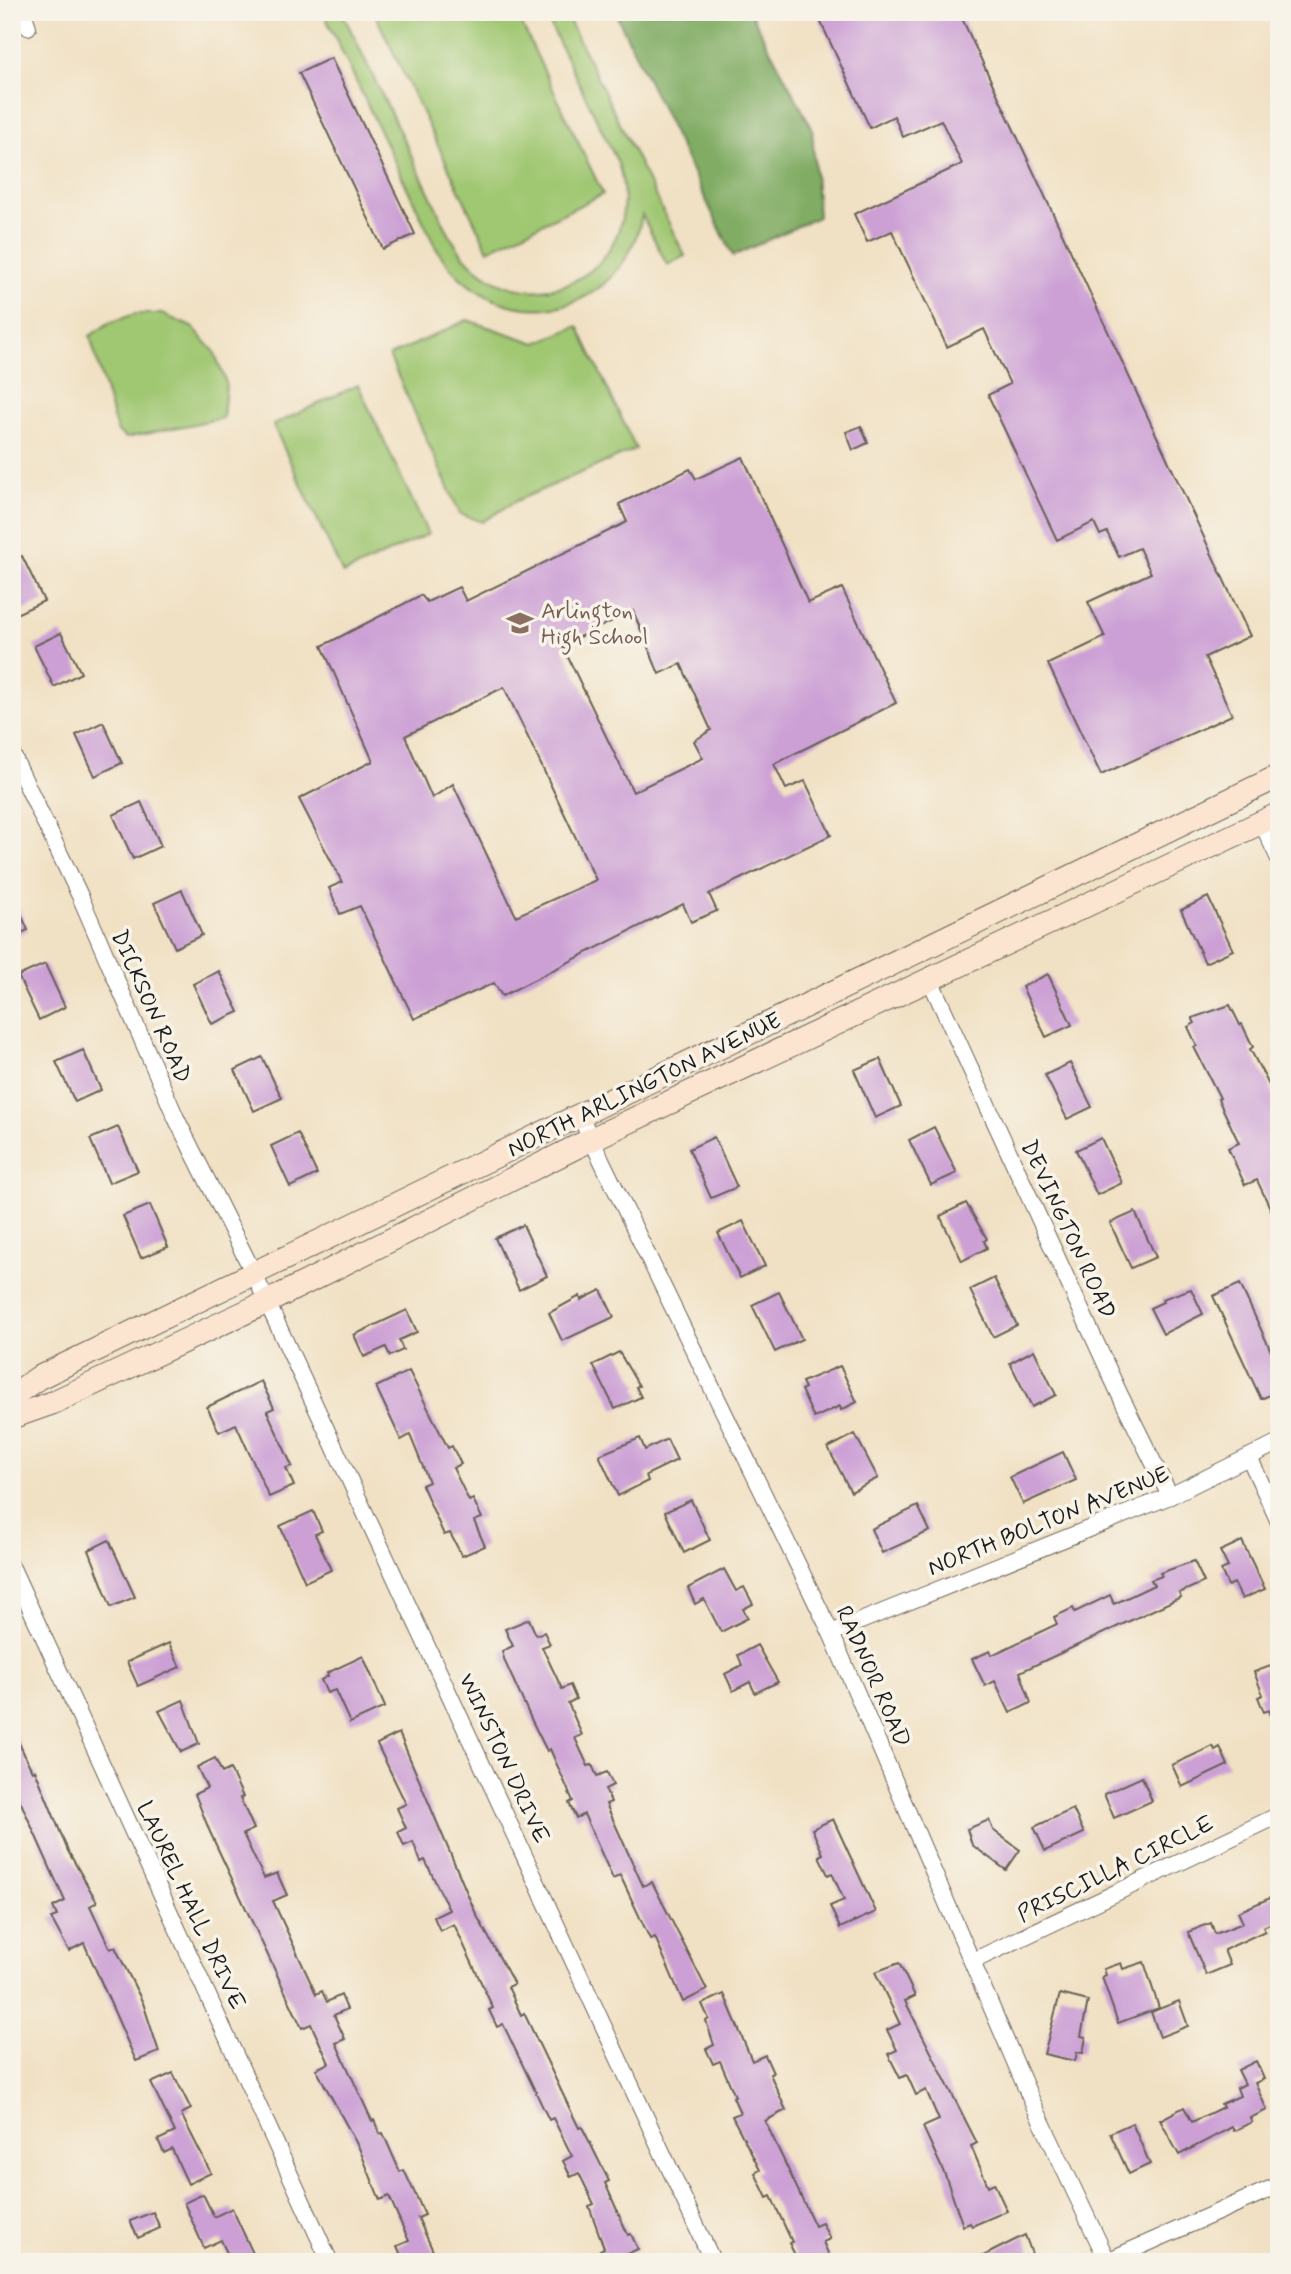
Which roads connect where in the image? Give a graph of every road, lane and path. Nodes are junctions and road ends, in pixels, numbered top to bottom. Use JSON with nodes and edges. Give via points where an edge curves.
{"nodes":[{"id":1,"x":12,"y":754,"type":"edge"},
{"id":2,"x":1279,"y":776,"type":"edge"},
{"id":3,"x":1270,"y":818,"type":"edge"},
{"id":4,"x":1279,"y":859,"type":"edge"},
{"id":5,"x":930,"y":980,"type":"junction"},
{"id":6,"x":580,"y":1116,"type":"junction"},
{"id":7,"x":590,"y":1140,"type":"junction"},
{"id":8,"x":254,"y":1274,"type":"junction"},
{"id":9,"x":267,"y":1302,"type":"junction"},
{"id":10,"x":12,"y":1396,"type":"edge"},
{"id":11,"x":12,"y":1417,"type":"edge"},
{"id":12,"x":1279,"y":1441,"type":"edge"},
{"id":13,"x":1249,"y":1457,"type":"junction"},
{"id":14,"x":1170,"y":1496,"type":"junction"},
{"id":15,"x":1279,"y":1522,"type":"edge"},
{"id":16,"x":12,"y":1567,"type":"edge"},
{"id":17,"x":831,"y":1633,"type":"junction"},
{"id":18,"x":1277,"y":1816,"type":"edge"},
{"id":19,"x":973,"y":1961,"type":"junction"},
{"id":20,"x":1279,"y":2185,"type":"edge"},
{"id":21,"x":1107,"y":2261,"type":"edge"},
{"id":22,"x":330,"y":2262,"type":"edge"},
{"id":23,"x":713,"y":2262,"type":"edge"}],
"edges":[{"from":1,"to":8,"type":"street","name":"DICKSON ROAD","via":[[80,896],[176,1118]]},
{"from":2,"to":6,"type":"main road","name":"NORTH ARLINGTON AVENUE"},
{"from":3,"to":4,"type":"street"},
{"from":3,"to":5,"type":"main road","name":"NORTH ARLINGTON AVENUE"},
{"from":5,"to":7,"type":"main road","name":"NORTH ARLINGTON AVENUE"},
{"from":5,"to":14,"type":"street","name":"DEVINGTON ROAD"},
{"from":6,"to":7,"type":"street","name":"RADNOR ROAD"},
{"from":6,"to":8,"type":"main road","name":"NORTH ARLINGTON AVENUE"},
{"from":7,"to":9,"type":"main road","name":"NORTH ARLINGTON AVENUE"},
{"from":7,"to":17,"type":"street","name":"RADNOR ROAD"},
{"from":8,"to":9,"type":"street","name":"WINSTON DRIVE"},
{"from":8,"to":10,"type":"main road","name":"NORTH ARLINGTON AVENUE","via":[[38,1378]]},
{"from":9,"to":11,"type":"main road","name":"NORTH ARLINGTON AVENUE","via":[[52,1403]]},
{"from":9,"to":23,"type":"street","name":"WINSTON DRIVE"},
{"from":12,"to":13,"type":"street","name":"NORTH BOLTON AVENUE"},
{"from":13,"to":14,"type":"street","name":"NORTH BOLTON AVENUE"},
{"from":13,"to":15,"type":"street"},
{"from":14,"to":17,"type":"street","name":"NORTH BOLTON AVENUE"},
{"from":16,"to":22,"type":"street","name":"LAUREL HALL DRIVE"},
{"from":17,"to":19,"type":"street","name":"RADNOR ROAD"},
{"from":18,"to":19,"type":"street","name":"PRISCILLA CIRCLE"},
{"from":19,"to":21,"type":"street","name":"RADNOR ROAD"},
{"from":20,"to":21,"type":"street"}]}
